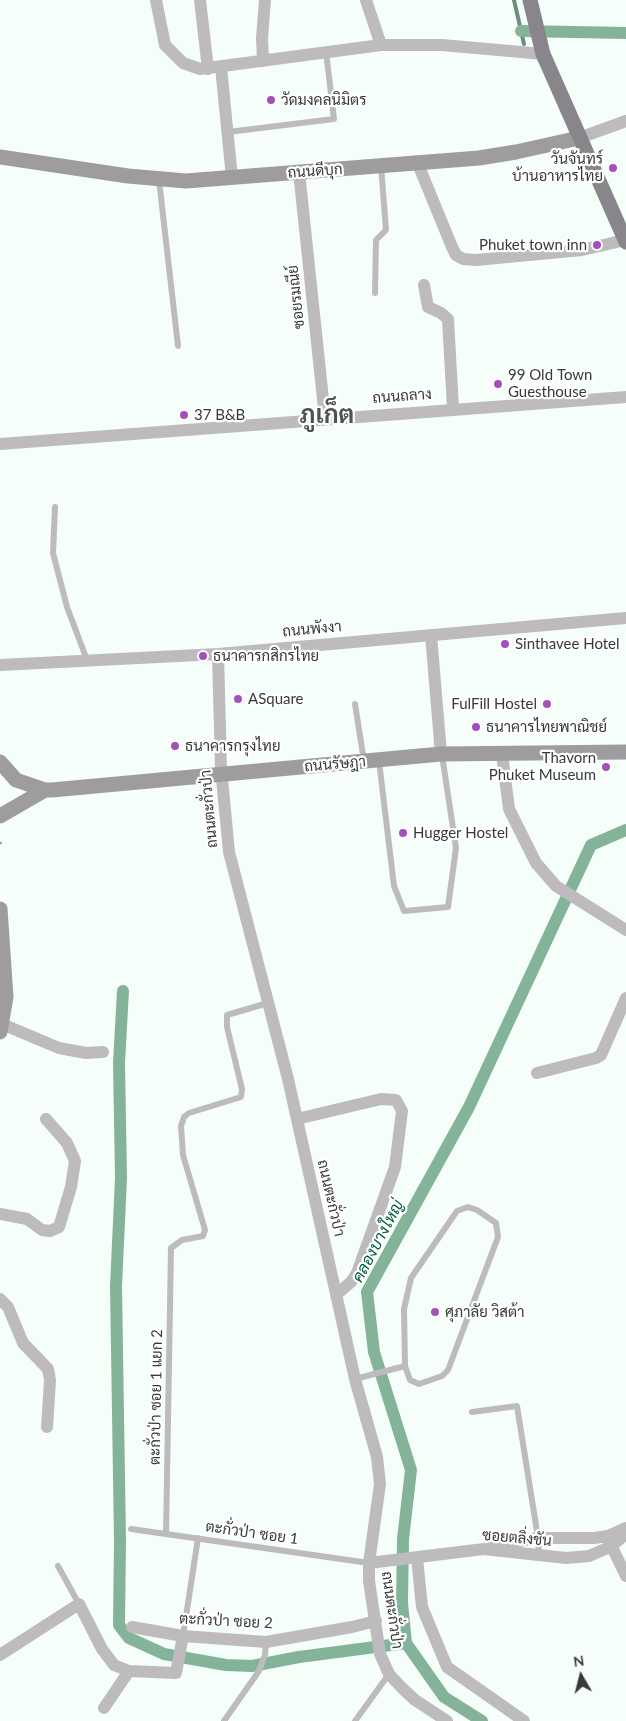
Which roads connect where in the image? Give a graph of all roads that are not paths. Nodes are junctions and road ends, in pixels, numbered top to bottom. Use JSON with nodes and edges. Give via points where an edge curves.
{"nodes":[{"id":1,"x":156,"y":0,"type":"edge"},
{"id":2,"x":200,"y":0,"type":"edge"},
{"id":3,"x":265,"y":0,"type":"edge"},
{"id":4,"x":366,"y":0,"type":"edge"},
{"id":5,"x":530,"y":0,"type":"edge"},
{"id":6,"x":381,"y":45,"type":"junction"},
{"id":7,"x":541,"y":50,"type":"junction"},
{"id":8,"x":326,"y":52,"type":"junction"},
{"id":9,"x":263,"y":61,"type":"junction"},
{"id":10,"x":221,"y":67,"type":"junction"},
{"id":11,"x":208,"y":69,"type":"junction"},
{"id":12,"x":626,"y":121,"type":"edge"},
{"id":13,"x":228,"y":132,"type":"junction"},
{"id":14,"x":579,"y":138,"type":"junction"},
{"id":15,"x":0,"y":157,"type":"edge"},
{"id":16,"x":418,"y":164,"type":"junction"},
{"id":17,"x":381,"y":166,"type":"junction"},
{"id":18,"x":299,"y":172,"type":"junction"},
{"id":19,"x":232,"y":178,"type":"junction"},
{"id":20,"x":159,"y":180,"type":"junction"},
{"id":21,"x":626,"y":241,"type":"edge"},
{"id":22,"x":424,"y":285,"type":"dead end"},
{"id":23,"x":375,"y":293,"type":"dead end"},
{"id":24,"x":178,"y":346,"type":"dead end"},
{"id":25,"x":626,"y":397,"type":"edge"},
{"id":26,"x":453,"y":409,"type":"junction"},
{"id":27,"x":325,"y":418,"type":"junction"},
{"id":28,"x":0,"y":444,"type":"edge"},
{"id":29,"x":55,"y":507,"type":"dead end"},
{"id":30,"x":626,"y":618,"type":"edge"},
{"id":31,"x":431,"y":635,"type":"junction"},
{"id":32,"x":218,"y":654,"type":"junction"},
{"id":33,"x":87,"y":660,"type":"junction"},
{"id":34,"x":0,"y":664,"type":"edge"},
{"id":35,"x":355,"y":704,"type":"dead end"},
{"id":36,"x":626,"y":752,"type":"edge"},
{"id":37,"x":442,"y":754,"type":"junction"},
{"id":38,"x":502,"y":754,"type":"junction"},
{"id":39,"x":0,"y":762,"type":"edge"},
{"id":40,"x":372,"y":762,"type":"junction"},
{"id":41,"x":222,"y":774,"type":"junction"},
{"id":42,"x":45,"y":790,"type":"junction"},
{"id":43,"x":0,"y":816,"type":"edge"},
{"id":44,"x":0,"y":909,"type":"edge"},
{"id":45,"x":626,"y":930,"type":"edge"},
{"id":46,"x":3,"y":997,"type":"edge"},
{"id":47,"x":626,"y":998,"type":"edge"},
{"id":48,"x":268,"y":1003,"type":"junction"},
{"id":49,"x":1,"y":1028,"type":"edge"},
{"id":50,"x":103,"y":1052,"type":"dead end"},
{"id":51,"x":538,"y":1073,"type":"dead end"},
{"id":52,"x":46,"y":1119,"type":"dead end"},
{"id":53,"x":297,"y":1119,"type":"junction"},
{"id":54,"x":0,"y":1214,"type":"edge"},
{"id":55,"x":336,"y":1295,"type":"junction"},
{"id":56,"x":0,"y":1299,"type":"edge"},
{"id":57,"x":405,"y":1366,"type":"junction"},
{"id":58,"x":361,"y":1378,"type":"junction"},
{"id":59,"x":472,"y":1412,"type":"dead end"},
{"id":60,"x":47,"y":1427,"type":"dead end"},
{"id":61,"x":131,"y":1528,"type":"dead end"},
{"id":62,"x":626,"y":1528,"type":"edge"},
{"id":63,"x":166,"y":1534,"type":"junction"},
{"id":64,"x":626,"y":1534,"type":"edge"},
{"id":65,"x":198,"y":1538,"type":"junction"},
{"id":66,"x":538,"y":1538,"type":"junction"},
{"id":67,"x":609,"y":1542,"type":"junction"},
{"id":68,"x":484,"y":1549,"type":"junction"},
{"id":69,"x":539,"y":1556,"type":"junction"},
{"id":70,"x":417,"y":1558,"type":"junction"},
{"id":71,"x":369,"y":1563,"type":"junction"},
{"id":72,"x":58,"y":1566,"type":"dead end"},
{"id":73,"x":626,"y":1576,"type":"edge"},
{"id":74,"x":79,"y":1604,"type":"junction"},
{"id":75,"x":376,"y":1620,"type":"junction"},
{"id":76,"x":132,"y":1627,"type":"dead end"},
{"id":77,"x":183,"y":1641,"type":"junction"},
{"id":78,"x":266,"y":1642,"type":"junction"},
{"id":79,"x":0,"y":1656,"type":"edge"},
{"id":80,"x":129,"y":1671,"type":"junction"},
{"id":81,"x":389,"y":1674,"type":"junction"},
{"id":82,"x":104,"y":1708,"type":"dead end"},
{"id":83,"x":224,"y":1721,"type":"edge"},
{"id":84,"x":356,"y":1721,"type":"edge"},
{"id":85,"x":447,"y":1721,"type":"edge"},
{"id":86,"x":524,"y":1721,"type":"edge"}],
"edges":[{"from":1,"to":11,"type":"street","via":[[165,45],[189,66]]},
{"from":2,"to":11,"type":"street"},
{"from":3,"to":9,"type":"street"},
{"from":4,"to":6,"type":"street"},
{"from":5,"to":7,"type":"main road"},
{"from":6,"to":7,"type":"street"},
{"from":6,"to":8,"type":"street"},
{"from":7,"to":14,"type":"main road"},
{"from":8,"to":9,"type":"street"},
{"from":8,"to":13,"type":"lane","via":[[334,119]]},
{"from":9,"to":10,"type":"street"},
{"from":10,"to":11,"type":"street"},
{"from":10,"to":13,"type":"street"},
{"from":12,"to":14,"type":"street","name":"ถนนดีบุก"},
{"from":13,"to":19,"type":"street"},
{"from":14,"to":16,"type":"street","name":"ถนนดีบุก","via":[[516,152]]},
{"from":14,"to":21,"type":"main road"},
{"from":15,"to":20,"type":"street","name":"ถนนดีบุก"},
{"from":16,"to":17,"type":"street","name":"ถนนดีบุก"},
{"from":16,"to":21,"type":"street","via":[[452,247],[463,259],[573,251]]},
{"from":17,"to":18,"type":"street","name":"ถนนดีบุก"},
{"from":17,"to":23,"type":"lane","via":[[386,230],[376,240]]},
{"from":18,"to":19,"type":"street","name":"ถนนดีบุก"},
{"from":18,"to":27,"type":"street","name":"ซอยรมณีย์"},
{"from":19,"to":20,"type":"street","name":"ถนนดีบุก"},
{"from":20,"to":24,"type":"lane"},
{"from":22,"to":26,"type":"street","via":[[428,308],[448,319]]},
{"from":25,"to":26,"type":"street","name":"ถนนถลาง"},
{"from":26,"to":27,"type":"street","name":"ถนนถลาง"},
{"from":27,"to":28,"type":"street","name":"ถนนถลาง"},
{"from":29,"to":33,"type":"lane","via":[[53,553],[69,614]]},
{"from":30,"to":31,"type":"street","name":"ถนนพังงา"},
{"from":31,"to":32,"type":"street","name":"ถนนพังงา"},
{"from":31,"to":37,"type":"street"},
{"from":32,"to":33,"type":"street","name":"ถนนพังงา"},
{"from":32,"to":41,"type":"street","name":"ถนนตะกั่วป่า"},
{"from":33,"to":34,"type":"street","name":"ถนนพังงา"},
{"from":35,"to":40,"type":"lane"},
{"from":36,"to":38,"type":"street","name":"ถนนรัษฎา"},
{"from":37,"to":38,"type":"street","name":"ถนนรัษฎา"},
{"from":37,"to":40,"type":"street","name":"ถนนรัษฎา"},
{"from":37,"to":40,"type":"lane","via":[[456,848],[448,907],[404,911],[394,886]]},
{"from":38,"to":45,"type":"street","via":[[505,789],[513,820],[536,863],[556,886]]},
{"from":39,"to":42,"type":"street","via":[[16,780]]},
{"from":40,"to":41,"type":"street","name":"ถนนรัษฎา"},
{"from":41,"to":42,"type":"street","name":"ถนนรัษฎา"},
{"from":41,"to":48,"type":"street","name":"ถนนตะกั่วป่า","via":[[229,852]]},
{"from":42,"to":43,"type":"street"},
{"from":44,"to":46,"type":"street"},
{"from":46,"to":49,"type":"street"},
{"from":47,"to":51,"type":"street","via":[[601,1054]]},
{"from":48,"to":53,"type":"street","name":"ถนนตะกั่วป่า"},
{"from":48,"to":63,"type":"lane","name":"ตะกั่วป่า ซอย 1 แยก 2","via":[[227,1015],[241,1097],[190,1113],[184,1117],[181,1126],[183,1155],[205,1230],[203,1236],[176,1243],[171,1248]]},
{"from":49,"to":50,"type":"street","via":[[59,1048]]},
{"from":52,"to":54,"type":"street","via":[[68,1143],[75,1161],[59,1227],[42,1230],[27,1219]]},
{"from":53,"to":55,"type":"street","name":"ถนนตะกั่วป่า"},
{"from":53,"to":55,"type":"street","via":[[381,1099],[396,1100],[402,1111],[395,1167],[357,1272]]},
{"from":55,"to":58,"type":"street","name":"ถนนตะกั่วป่า"},
{"from":56,"to":60,"type":"street","via":[[8,1307],[23,1344],[48,1369]]},
{"from":57,"to":57,"type":"lane","via":[[404,1309],[411,1278],[457,1211],[468,1207],[477,1210],[496,1223],[498,1237],[448,1370],[442,1376],[419,1384],[410,1380]]},
{"from":57,"to":58,"type":"lane"},
{"from":58,"to":71,"type":"street","name":"ถนนตะกั่วป่า","via":[[380,1484]]},
{"from":59,"to":66,"type":"lane","via":[[517,1406]]},
{"from":61,"to":63,"type":"lane","name":"ตะกั่วป่า ซอย 1"},
{"from":62,"to":67,"type":"street"},
{"from":63,"to":65,"type":"lane","name":"ตะกั่วป่า ซอย 1"},
{"from":64,"to":67,"type":"street","name":"ซอยตลิ่งชัน"},
{"from":65,"to":71,"type":"lane","name":"ตะกั่วป่า ซอย 1"},
{"from":65,"to":77,"type":"lane"},
{"from":66,"to":67,"type":"street"},
{"from":66,"to":68,"type":"street","via":[[493,1544]]},
{"from":66,"to":69,"type":"lane"},
{"from":67,"to":69,"type":"street","name":"ซอยตลิ่งชัน","via":[[589,1556]]},
{"from":67,"to":73,"type":"street"},
{"from":68,"to":69,"type":"street","name":"ซอยตลิ่งชัน"},
{"from":68,"to":70,"type":"street","name":"ซอยตลิ่งชัน"},
{"from":70,"to":71,"type":"street","name":"ซอยตลิ่งชัน"},
{"from":70,"to":86,"type":"street","via":[[422,1607],[447,1667]]},
{"from":71,"to":75,"type":"street","name":"ถนนตะกั่วป่า"},
{"from":72,"to":74,"type":"lane"},
{"from":74,"to":79,"type":"street"},
{"from":74,"to":80,"type":"street","via":[[102,1649],[114,1664]]},
{"from":75,"to":78,"type":"street","name":"ตะกั่วป่า ซอย 2"},
{"from":75,"to":81,"type":"street","name":"ถนนตะกั่วป่า","via":[[380,1654]]},
{"from":76,"to":77,"type":"street","name":"ตะกั่วป่า ซอย 2"},
{"from":77,"to":78,"type":"street","name":"ตะกั่วป่า ซอย 2"},
{"from":77,"to":80,"type":"street","via":[[176,1672]]},
{"from":78,"to":83,"type":"lane","via":[[259,1672]]},
{"from":80,"to":82,"type":"street"},
{"from":81,"to":84,"type":"lane"},
{"from":81,"to":85,"type":"street","name":"ถนนตะกั่วป่า","via":[[415,1700]]}]}
